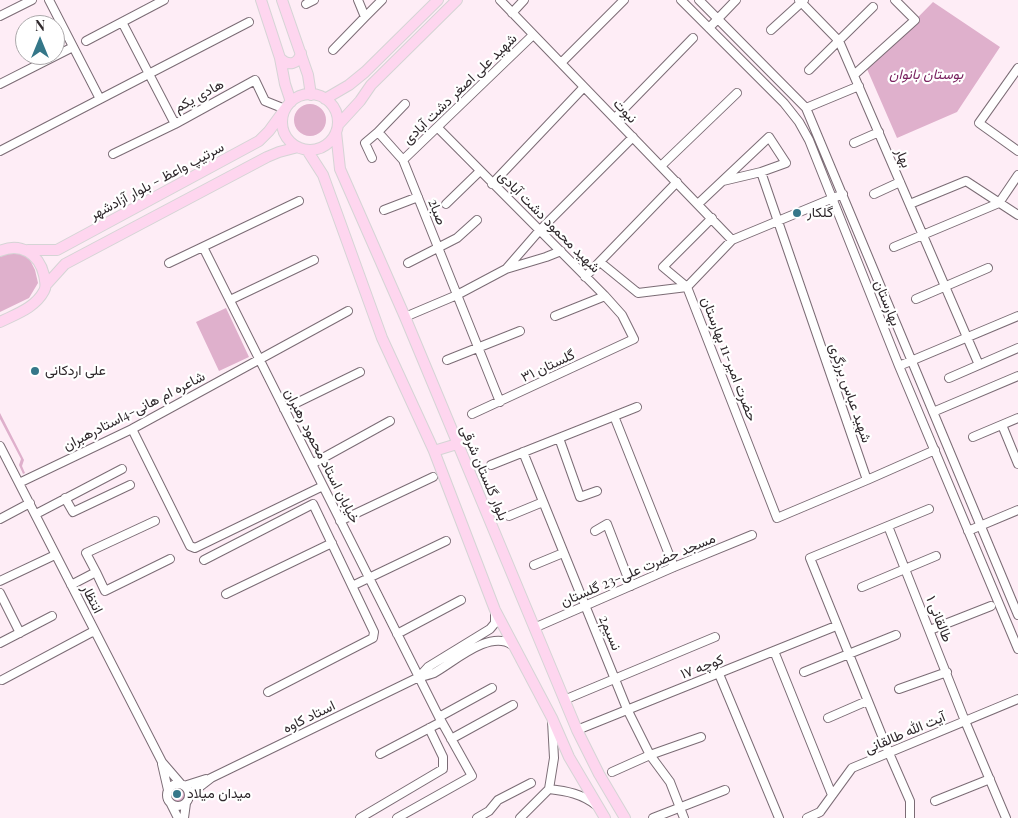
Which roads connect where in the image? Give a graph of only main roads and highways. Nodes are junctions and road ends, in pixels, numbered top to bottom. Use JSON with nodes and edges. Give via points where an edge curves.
{"nodes":[{"id":1,"x":261,"y":0,"type":"edge"},
{"id":2,"x":282,"y":0,"type":"edge"},
{"id":3,"x":438,"y":0,"type":"edge"},
{"id":4,"x":457,"y":0,"type":"edge"},
{"id":5,"x":301,"y":53,"type":"junction"},
{"id":6,"x":280,"y":58,"type":"junction"},
{"id":7,"x":349,"y":85,"type":"junction"},
{"id":8,"x":312,"y":95,"type":"junction"},
{"id":9,"x":325,"y":99,"type":"junction"},
{"id":10,"x":360,"y":101,"type":"junction"},
{"id":11,"x":288,"y":106,"type":"junction"},
{"id":12,"x":337,"y":129,"type":"junction"},
{"id":13,"x":302,"y":149,"type":"junction"},
{"id":14,"x":340,"y":169,"type":"junction"},
{"id":15,"x":322,"y":176,"type":"junction"},
{"id":16,"x":28,"y":250,"type":"junction"},
{"id":17,"x":0,"y":251,"type":"edge"},
{"id":18,"x":46,"y":285,"type":"junction"},
{"id":19,"x":0,"y":322,"type":"edge"},
{"id":20,"x":457,"y":444,"type":"junction"},
{"id":21,"x":434,"y":451,"type":"junction"},
{"id":22,"x":605,"y":818,"type":"edge"},
{"id":23,"x":625,"y":818,"type":"edge"}],
"edges":[{"from":1,"to":6,"type":"main road"},
{"from":2,"to":5,"type":"main road"},
{"from":3,"to":7,"type":"main road"},
{"from":4,"to":10,"type":"main road","via":[[371,85]]},
{"from":5,"to":6,"type":"main road","via":[[293,64]]},
{"from":5,"to":8,"type":"main road"},
{"from":6,"to":11,"type":"main road"},
{"from":7,"to":9,"type":"main road"},
{"from":7,"to":10,"type":"main road","via":[[348,92]]},
{"from":8,"to":9,"type":"main road"},
{"from":8,"to":11,"type":"main road","via":[[300,96]]},
{"from":9,"to":12,"type":"main road","via":[[335,110]]},
{"from":10,"to":12,"type":"main road"},
{"from":11,"to":13,"type":"main road","via":[[282,120],[283,131]]},
{"from":11,"to":16,"type":"main road","name":"سرتیپ واعظ - بلوار آزادشهر","via":[[259,141],[57,250]]},
{"from":12,"to":13,"type":"main road","via":[[324,146]]},
{"from":12,"to":14,"type":"main road","name":"بلوار گلستان شرقی"},
{"from":13,"to":15,"type":"main road"},
{"from":13,"to":18,"type":"main road","via":[[267,157],[65,264]]},
{"from":14,"to":15,"type":"main road","via":[[330,167]]},
{"from":14,"to":20,"type":"main road","name":"بلوار گلستان شرقی"},
{"from":15,"to":21,"type":"main road","via":[[382,338]]},
{"from":16,"to":17,"type":"main road","name":"سرتیپ واعظ - بلوار آزادشهر","via":[[6,248]]},
{"from":16,"to":18,"type":"main road","via":[[39,261]]},
{"from":18,"to":19,"type":"main road","via":[[34,305]]},
{"from":20,"to":21,"type":"main road"},
{"from":20,"to":23,"type":"main road","name":"بلوار گلستان شرقی","via":[[577,730]]},
{"from":21,"to":22,"type":"main road","via":[[495,610],[569,757]]}]}
